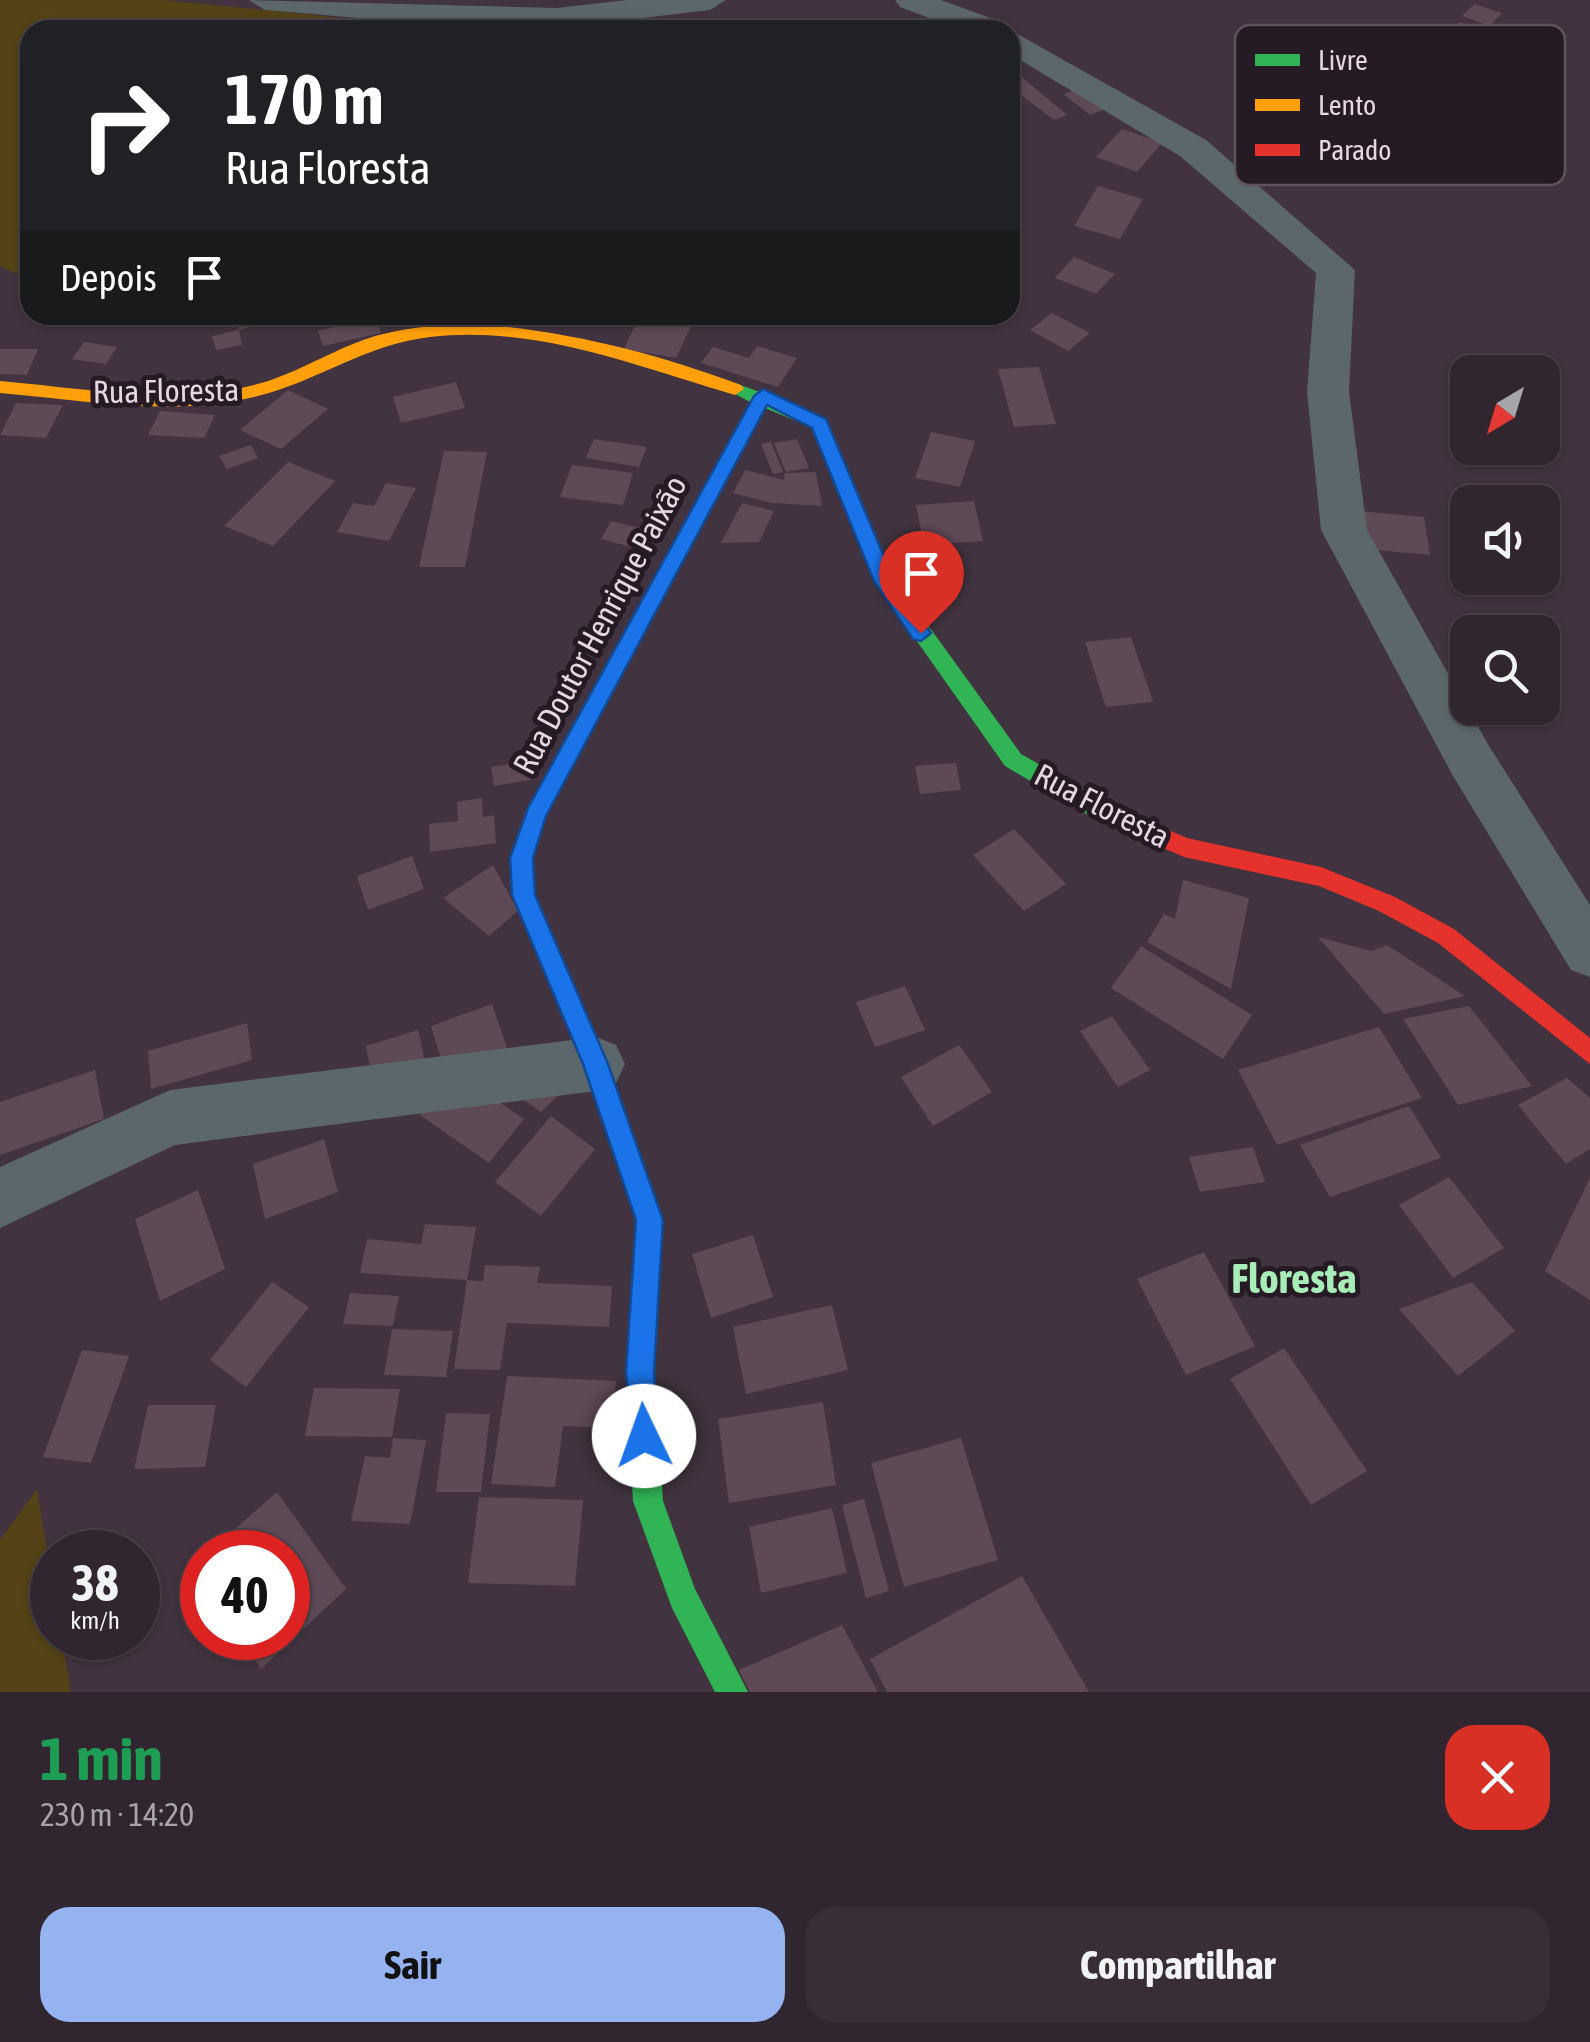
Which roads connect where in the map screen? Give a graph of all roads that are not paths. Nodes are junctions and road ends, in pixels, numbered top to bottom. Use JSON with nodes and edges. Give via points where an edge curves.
{"nodes":[{"id":1,"x":265,"y":0,"type":"edge"},
{"id":2,"x":710,"y":0,"type":"edge"},
{"id":3,"x":911,"y":0,"type":"edge"},
{"id":4,"x":965,"y":20,"type":"edge"},
{"id":5,"x":1020,"y":46,"type":"edge"},
{"id":6,"x":1235,"y":184,"type":"edge"},
{"id":7,"x":1236,"y":185,"type":"edge"},
{"id":8,"x":0,"y":387,"type":"edge"},
{"id":9,"x":763,"y":396,"type":"junction"},
{"id":10,"x":1590,"y":952,"type":"edge"},
{"id":11,"x":1590,"y":1053,"type":"edge"},
{"id":12,"x":596,"y":1064,"type":"junction"},
{"id":13,"x":0,"y":1198,"type":"edge"},
{"id":14,"x":732,"y":1692,"type":"edge"}],
"edges":[{"from":1,"to":2,"type":"street","via":[[464,18],[557,18]]},
{"from":3,"to":4,"type":"street"},
{"from":5,"to":6,"type":"street","via":[[1192,148]]},
{"from":7,"to":10,"type":"street","via":[[1336,270],[1328,392],[1344,530],[1470,761]]},
{"from":8,"to":9,"type":"street","name":"Rua Floresta","via":[[237,395],[394,336],[464,327],[664,364]]},
{"from":9,"to":11,"type":"street","name":"Rua Floresta","via":[[820,424],[884,581],[1013,760],[1088,806],[1184,847],[1321,877],[1386,904],[1446,936]]},
{"from":9,"to":12,"type":"street","name":"Rua Doutor Henrique Paixão","via":[[536,814],[521,858],[523,895]]},
{"from":12,"to":13,"type":"street","via":[[170,1118]]},
{"from":12,"to":14,"type":"street","name":"Rua Doutor Henrique Paixão","via":[[649,1220],[640,1372],[648,1501],[683,1597]]}]}
